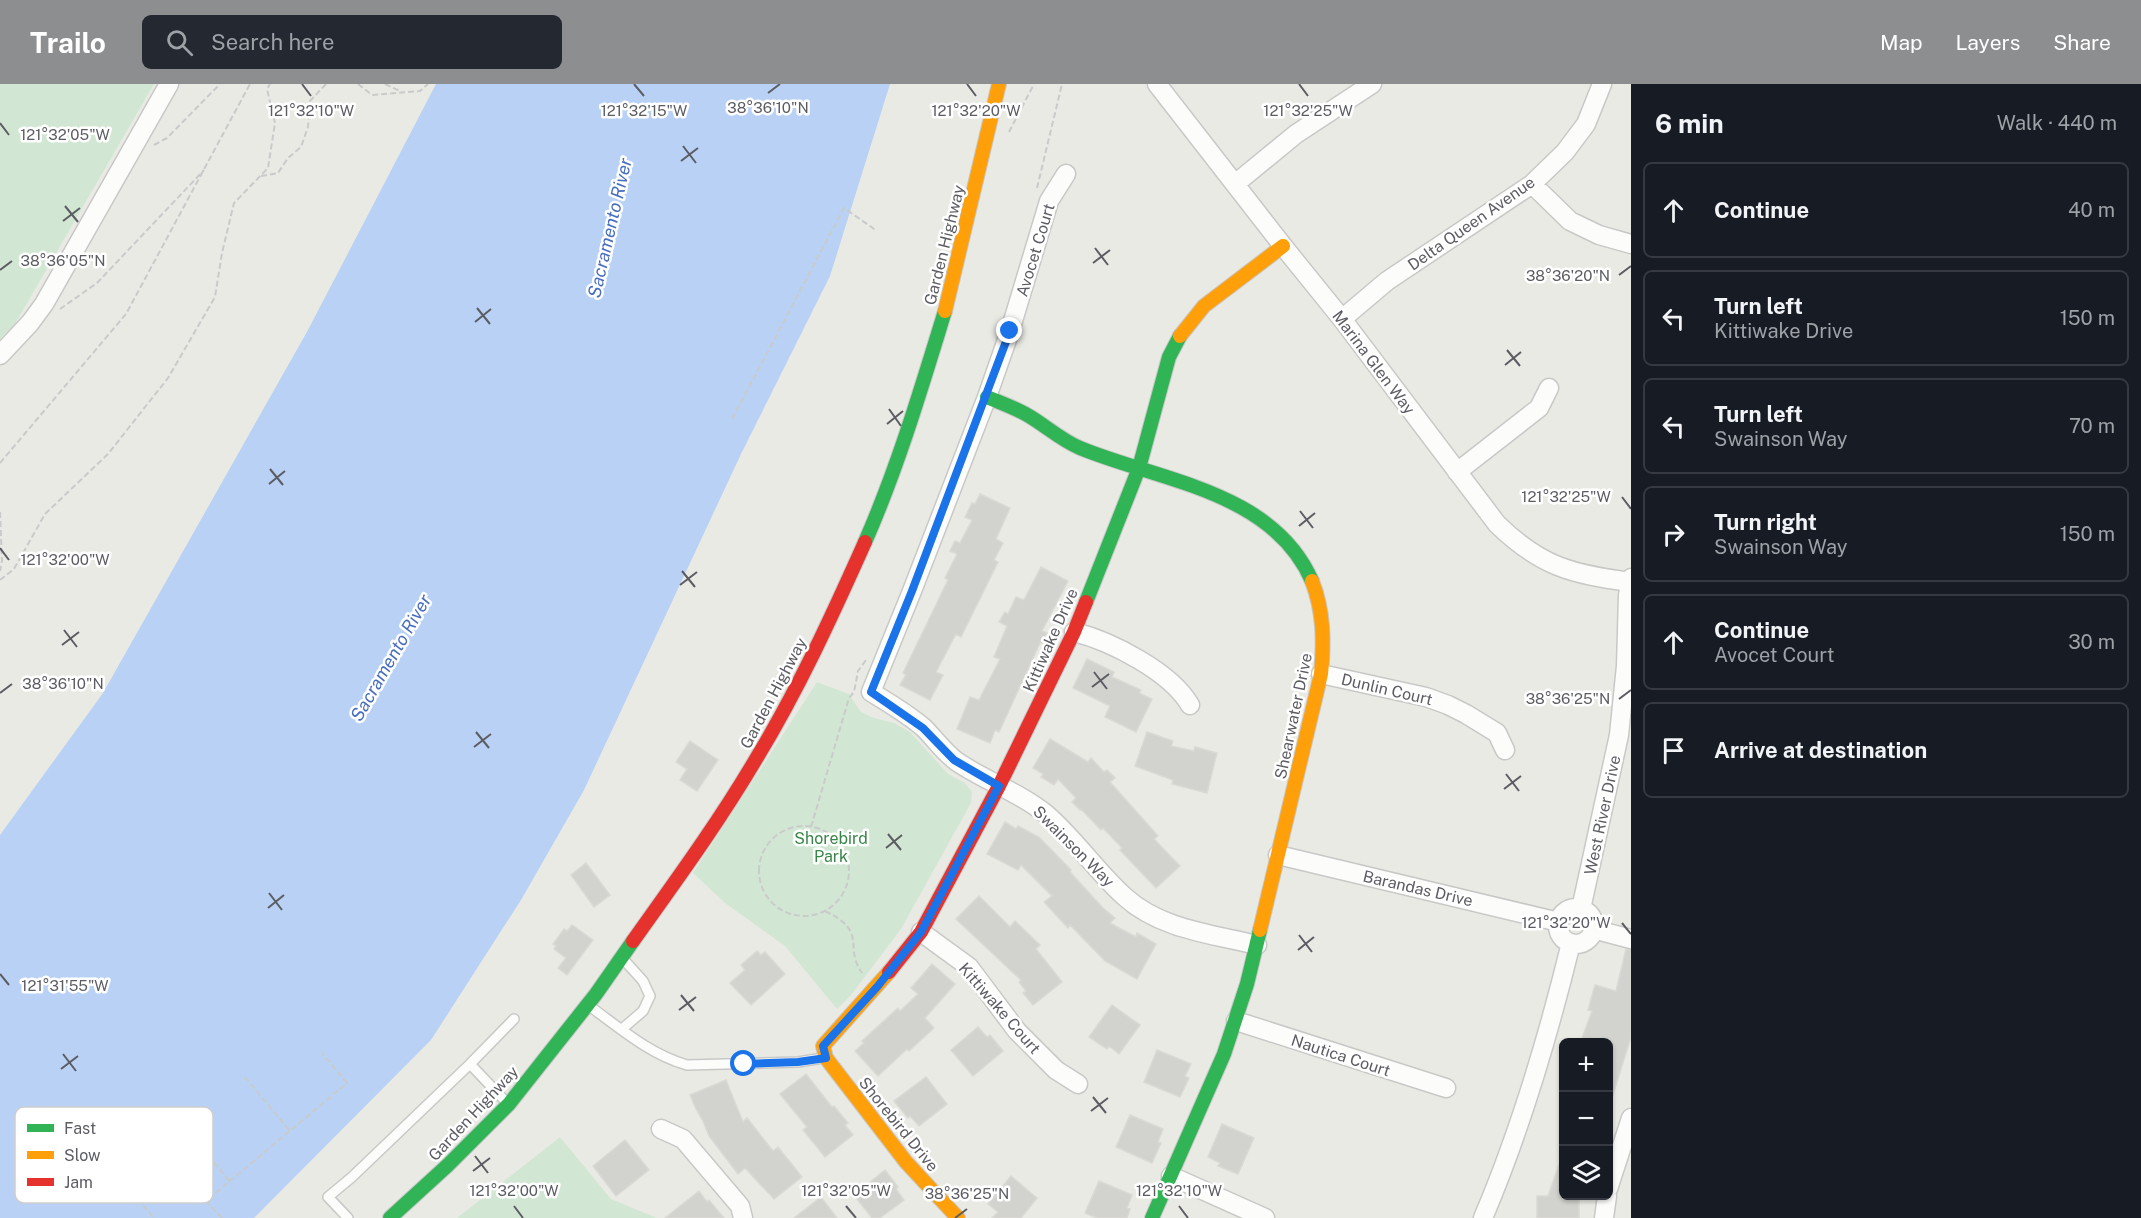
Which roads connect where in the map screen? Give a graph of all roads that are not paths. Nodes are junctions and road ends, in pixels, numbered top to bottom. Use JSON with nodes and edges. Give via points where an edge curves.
{"nodes":[{"id":1,"x":169,"y":84,"type":"edge"},
{"id":2,"x":999,"y":84,"type":"edge"},
{"id":3,"x":1157,"y":84,"type":"edge"},
{"id":4,"x":1372,"y":84,"type":"edge"},
{"id":5,"x":1602,"y":84,"type":"edge"},
{"id":6,"x":1066,"y":174,"type":"dead end"},
{"id":7,"x":1235,"y":184,"type":"junction"},
{"id":8,"x":1532,"y":184,"type":"junction"},
{"id":9,"x":1631,"y":244,"type":"edge"},
{"id":10,"x":1283,"y":246,"type":"junction"},
{"id":11,"x":1342,"y":318,"type":"junction"},
{"id":12,"x":0,"y":355,"type":"edge"},
{"id":13,"x":1549,"y":388,"type":"dead end"},
{"id":14,"x":987,"y":397,"type":"junction"},
{"id":15,"x":1139,"y":468,"type":"junction"},
{"id":16,"x":1457,"y":472,"type":"junction"},
{"id":17,"x":1631,"y":580,"type":"edge"},
{"id":18,"x":1074,"y":632,"type":"junction"},
{"id":19,"x":1321,"y":674,"type":"junction"},
{"id":20,"x":1190,"y":705,"type":"dead end"},
{"id":21,"x":1506,"y":750,"type":"dead end"},
{"id":22,"x":999,"y":786,"type":"junction"},
{"id":23,"x":1278,"y":855,"type":"junction"},
{"id":24,"x":1581,"y":909,"type":"junction"},
{"id":25,"x":1558,"y":922,"type":"junction"},
{"id":26,"x":1593,"y":929,"type":"junction"},
{"id":27,"x":921,"y":932,"type":"junction"},
{"id":28,"x":1631,"y":939,"type":"edge"},
{"id":29,"x":1571,"y":943,"type":"junction"},
{"id":30,"x":1257,"y":945,"type":"junction"},
{"id":31,"x":622,"y":958,"type":"junction"},
{"id":32,"x":587,"y":1005,"type":"junction"},
{"id":33,"x":514,"y":1019,"type":"dead end"},
{"id":34,"x":1236,"y":1021,"type":"junction"},
{"id":35,"x":622,"y":1029,"type":"junction"},
{"id":36,"x":824,"y":1052,"type":"junction"},
{"id":37,"x":470,"y":1064,"type":"junction"},
{"id":38,"x":1078,"y":1084,"type":"dead end"},
{"id":39,"x":1446,"y":1088,"type":"dead end"},
{"id":40,"x":508,"y":1104,"type":"junction"},
{"id":41,"x":1631,"y":1118,"type":"edge"},
{"id":42,"x":661,"y":1129,"type":"dead end"},
{"id":43,"x":1613,"y":1174,"type":"edge"},
{"id":44,"x":1171,"y":1176,"type":"junction"},
{"id":45,"x":1606,"y":1200,"type":"edge"},
{"id":46,"x":348,"y":1218,"type":"edge"},
{"id":47,"x":390,"y":1218,"type":"edge"},
{"id":48,"x":743,"y":1218,"type":"edge"},
{"id":49,"x":958,"y":1218,"type":"edge"},
{"id":50,"x":1152,"y":1218,"type":"edge"},
{"id":51,"x":1265,"y":1218,"type":"edge"},
{"id":52,"x":1483,"y":1218,"type":"edge"},
{"id":53,"x":1604,"y":1218,"type":"edge"}],
"edges":[{"from":1,"to":12,"type":"street","via":[[44,304]]},
{"from":2,"to":31,"type":"street","name":"Garden Highway","via":[[947,305],[878,512],[795,691],[756,760]]},
{"from":3,"to":7,"type":"street","name":"Marina Glen Way"},
{"from":4,"to":7,"type":"street","via":[[1296,134]]},
{"from":5,"to":8,"type":"street","name":"Delta Queen Avenue","via":[[1586,124],[1566,152]]},
{"from":6,"to":14,"type":"street","name":"Avocet Court","via":[[1049,201]]},
{"from":7,"to":10,"type":"street","name":"Marina Glen Way"},
{"from":8,"to":9,"type":"street","via":[[1570,221]]},
{"from":8,"to":11,"type":"street","name":"Delta Queen Avenue","via":[[1387,281]]},
{"from":10,"to":11,"type":"street","name":"Marina Glen Way"},
{"from":10,"to":15,"type":"street","name":"Kittiwake Drive","via":[[1204,306],[1188,324],[1169,357]]},
{"from":11,"to":16,"type":"street","name":"Marina Glen Way"},
{"from":13,"to":16,"type":"street","via":[[1539,408]]},
{"from":14,"to":15,"type":"street","name":"Shearwater Drive","via":[[1032,418],[1082,449]]},
{"from":14,"to":22,"type":"street","name":"Swainson Way","via":[[871,692],[923,728],[954,760]]},
{"from":15,"to":18,"type":"street","name":"Kittiwake Drive"},
{"from":15,"to":19,"type":"street","name":"Shearwater Drive","via":[[1243,508],[1278,532],[1300,560],[1319,599],[1325,649]]},
{"from":16,"to":17,"type":"street","name":"Marina Glen Way","via":[[1497,524],[1535,556],[1589,577]]},
{"from":17,"to":24,"type":"street","name":"West River Drive","via":[[1619,735]]},
{"from":18,"to":20,"type":"street","via":[[1135,658],[1175,685]]},
{"from":18,"to":22,"type":"street","name":"Kittiwake Drive"},
{"from":19,"to":21,"type":"street","name":"Dunlin Court","via":[[1448,705],[1497,733]]},
{"from":19,"to":23,"type":"street","name":"Shearwater Drive"},
{"from":22,"to":27,"type":"street","name":"Kittiwake Drive"},
{"from":22,"to":30,"type":"street","name":"Swainson Way","via":[[1015,792],[1046,815],[1125,898],[1144,911],[1166,922]]},
{"from":23,"to":25,"type":"street","name":"Barandas Drive"},
{"from":23,"to":30,"type":"street","name":"Shearwater Drive"},
{"from":24,"to":25,"type":"street","via":[[1567,910]]},
{"from":24,"to":26,"type":"street","via":[[1592,919]]},
{"from":25,"to":29,"type":"street","via":[[1559,932]]},
{"from":26,"to":28,"type":"street"},
{"from":26,"to":29,"type":"street","via":[[1585,941]]},
{"from":27,"to":36,"type":"street","name":"Kittiwake Drive"},
{"from":27,"to":38,"type":"street","name":"Kittiwake Court","via":[[969,967],[1017,1031],[1056,1070]]},
{"from":29,"to":52,"type":"street","via":[[1541,1060],[1507,1163]]},
{"from":30,"to":34,"type":"street","name":"Shearwater Drive"},
{"from":31,"to":32,"type":"street","name":"Garden Highway"},
{"from":31,"to":35,"type":"lane","via":[[643,981],[650,996],[643,1011]]},
{"from":32,"to":35,"type":"lane"},
{"from":32,"to":40,"type":"street","name":"Garden Highway"},
{"from":33,"to":37,"type":"lane"},
{"from":34,"to":39,"type":"street","name":"Nautica Court"},
{"from":34,"to":44,"type":"street","name":"Shearwater Drive"},
{"from":35,"to":36,"type":"lane","via":[[642,1046],[687,1065],[798,1062]]},
{"from":36,"to":49,"type":"street","name":"Shorebird Drive","via":[[906,1162]]},
{"from":37,"to":40,"type":"lane"},
{"from":37,"to":46,"type":"lane","via":[[328,1197]]},
{"from":40,"to":47,"type":"street","name":"Garden Highway"},
{"from":41,"to":43,"type":"street"},
{"from":42,"to":48,"type":"street","via":[[683,1139],[740,1206]]},
{"from":44,"to":50,"type":"street","name":"Shearwater Drive"},
{"from":44,"to":51,"type":"street"},
{"from":45,"to":53,"type":"street"}]}
